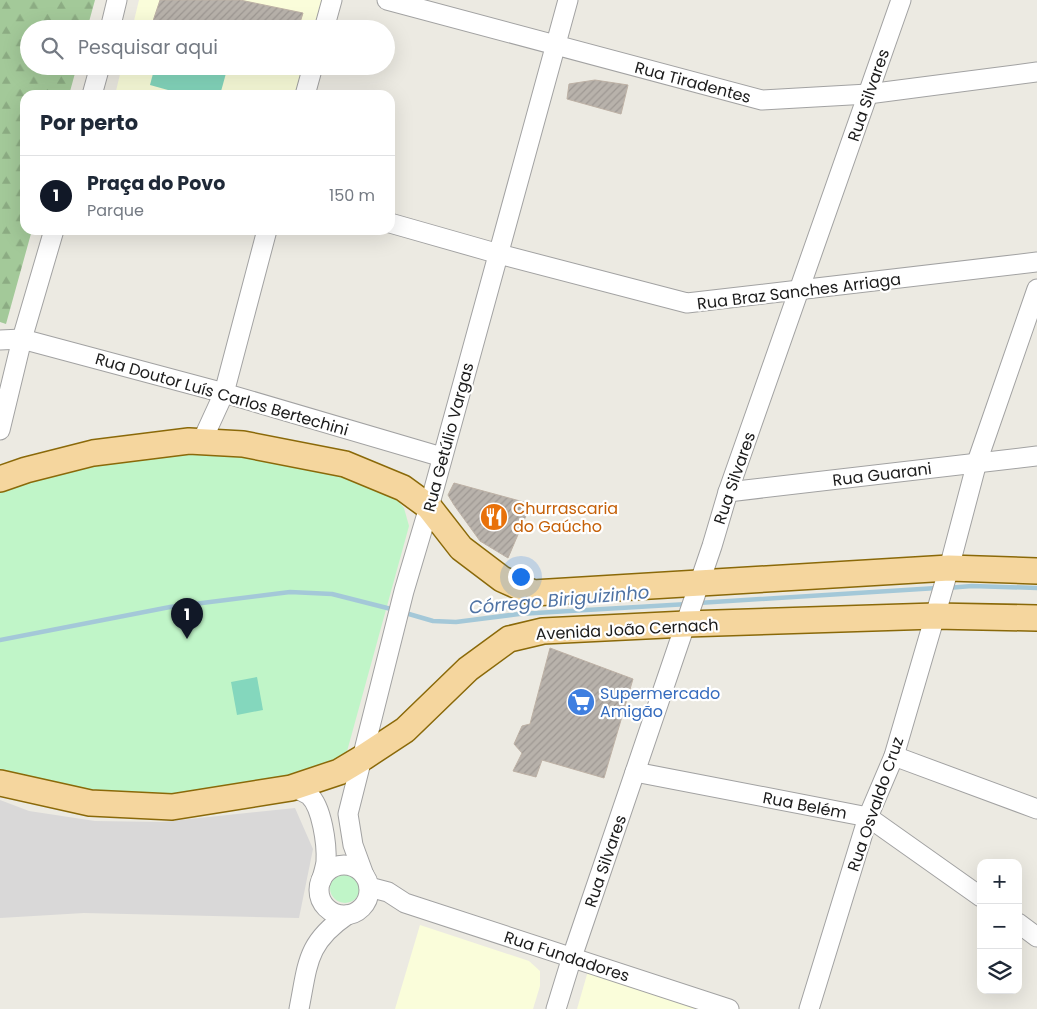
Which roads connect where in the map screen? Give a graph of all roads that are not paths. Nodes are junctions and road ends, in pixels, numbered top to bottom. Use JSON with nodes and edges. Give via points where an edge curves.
{"nodes":[{"id":1,"x":117,"y":0,"type":"edge"},
{"id":2,"x":332,"y":0,"type":"edge"},
{"id":3,"x":387,"y":0,"type":"edge"},
{"id":4,"x":568,"y":0,"type":"edge"},
{"id":5,"x":901,"y":0,"type":"edge"},
{"id":6,"x":112,"y":20,"type":"edge"},
{"id":7,"x":326,"y":20,"type":"edge"},
{"id":8,"x":556,"y":45,"type":"junction"},
{"id":9,"x":1037,"y":72,"type":"edge"},
{"id":10,"x":98,"y":75,"type":"edge"},
{"id":11,"x":311,"y":75,"type":"edge"},
{"id":12,"x":93,"y":90,"type":"edge"},
{"id":13,"x":306,"y":90,"type":"edge"},
{"id":14,"x":868,"y":94,"type":"junction"},
{"id":15,"x":395,"y":223,"type":"edge"},
{"id":16,"x":53,"y":235,"type":"edge"},
{"id":17,"x":266,"y":235,"type":"edge"},
{"id":18,"x":499,"y":254,"type":"junction"},
{"id":19,"x":1037,"y":262,"type":"edge"},
{"id":20,"x":1037,"y":289,"type":"edge"},
{"id":21,"x":799,"y":291,"type":"junction"},
{"id":22,"x":22,"y":339,"type":"junction"},
{"id":23,"x":0,"y":340,"type":"edge"},
{"id":24,"x":224,"y":393,"type":"junction"},
{"id":25,"x":0,"y":430,"type":"edge"},
{"id":26,"x":202,"y":441,"type":"junction"},
{"id":27,"x":1037,"y":456,"type":"edge"},
{"id":28,"x":442,"y":457,"type":"junction"},
{"id":29,"x":977,"y":462,"type":"junction"},
{"id":30,"x":0,"y":479,"type":"edge"},
{"id":31,"x":728,"y":492,"type":"junction"},
{"id":32,"x":429,"y":506,"type":"junction"},
{"id":33,"x":1037,"y":571,"type":"edge"},
{"id":34,"x":948,"y":573,"type":"junction"},
{"id":35,"x":697,"y":590,"type":"junction"},
{"id":36,"x":938,"y":608,"type":"junction"},
{"id":37,"x":1037,"y":618,"type":"edge"},
{"id":38,"x":687,"y":619,"type":"junction"},
{"id":39,"x":894,"y":756,"type":"junction"},
{"id":40,"x":364,"y":757,"type":"junction"},
{"id":41,"x":636,"y":772,"type":"junction"},
{"id":42,"x":0,"y":784,"type":"edge"},
{"id":43,"x":291,"y":788,"type":"junction"},
{"id":44,"x":1037,"y":809,"type":"edge"},
{"id":45,"x":868,"y":817,"type":"junction"},
{"id":46,"x":321,"y":881,"type":"junction"},
{"id":47,"x":366,"y":881,"type":"junction"},
{"id":48,"x":977,"y":894,"type":"edge"},
{"id":49,"x":405,"y":904,"type":"junction"},
{"id":50,"x":353,"y":913,"type":"junction"},
{"id":51,"x":1022,"y":926,"type":"edge"},
{"id":52,"x":1037,"y":937,"type":"edge"},
{"id":53,"x":572,"y":957,"type":"junction"},
{"id":54,"x":299,"y":1009,"type":"edge"},
{"id":55,"x":556,"y":1009,"type":"edge"},
{"id":56,"x":729,"y":1009,"type":"edge"},
{"id":57,"x":809,"y":1009,"type":"edge"}],
"edges":[{"from":1,"to":6,"type":"street"},
{"from":2,"to":7,"type":"street"},
{"from":3,"to":8,"type":"street","name":"Rua Tiradentes"},
{"from":4,"to":8,"type":"street","name":"Rua Getúlio Vargas"},
{"from":5,"to":14,"type":"street","name":"Rua Silvares"},
{"from":8,"to":14,"type":"street","name":"Rua Tiradentes","via":[[762,100]]},
{"from":8,"to":18,"type":"street","name":"Rua Getúlio Vargas"},
{"from":9,"to":14,"type":"street","name":"Rua Tiradentes"},
{"from":10,"to":12,"type":"street"},
{"from":11,"to":13,"type":"street"},
{"from":14,"to":21,"type":"street","name":"Rua Silvares"},
{"from":15,"to":18,"type":"street","name":"Rua Braz Sanches Arriaga"},
{"from":16,"to":22,"type":"street"},
{"from":17,"to":24,"type":"street"},
{"from":18,"to":21,"type":"street","name":"Rua Braz Sanches Arriaga","via":[[687,303]]},
{"from":18,"to":28,"type":"street","name":"Rua Getúlio Vargas"},
{"from":19,"to":21,"type":"street","name":"Rua Braz Sanches Arriaga"},
{"from":20,"to":29,"type":"street","name":"Rua Osvaldo Cruz"},
{"from":21,"to":31,"type":"street","name":"Rua Silvares"},
{"from":22,"to":23,"type":"street","name":"Rua Doutor Luís Carlos Bertechini"},
{"from":22,"to":24,"type":"street","name":"Rua Doutor Luís Carlos Bertechini"},
{"from":22,"to":25,"type":"street"},
{"from":24,"to":26,"type":"street"},
{"from":24,"to":28,"type":"street","name":"Rua Doutor Luís Carlos Bertechini"},
{"from":26,"to":30,"type":"main road","via":[[94,453]]},
{"from":26,"to":32,"type":"main road","via":[[243,444],[345,464],[403,488]]},
{"from":27,"to":29,"type":"street","name":"Rua Guarani"},
{"from":28,"to":32,"type":"street","name":"Rua Getúlio Vargas"},
{"from":29,"to":31,"type":"street","name":"Rua Guarani"},
{"from":29,"to":34,"type":"street","name":"Rua Osvaldo Cruz"},
{"from":31,"to":35,"type":"street","name":"Rua Silvares"},
{"from":32,"to":35,"type":"main road","via":[[461,548],[502,579],[533,593]]},
{"from":32,"to":40,"type":"street","name":"Rua Getúlio Vargas","via":[[395,625]]},
{"from":33,"to":34,"type":"main road"},
{"from":34,"to":35,"type":"main road"},
{"from":34,"to":36,"type":"street","name":"Rua Osvaldo Cruz"},
{"from":35,"to":38,"type":"street","name":"Rua Silvares"},
{"from":36,"to":37,"type":"main road","name":"Avenida João Cernach"},
{"from":36,"to":38,"type":"main road","name":"Avenida João Cernach"},
{"from":36,"to":39,"type":"street","name":"Rua Osvaldo Cruz"},
{"from":38,"to":40,"type":"main road","name":"Avenida João Cernach","via":[[543,631],[509,639],[468,669],[405,730]]},
{"from":38,"to":41,"type":"street","name":"Rua Silvares"},
{"from":39,"to":44,"type":"street"},
{"from":39,"to":45,"type":"street","name":"Rua Osvaldo Cruz"},
{"from":40,"to":43,"type":"main road","name":"Avenida João Cernach","via":[[339,772]]},
{"from":40,"to":47,"type":"street","name":"Rua Getúlio Vargas","via":[[348,814],[352,845]]},
{"from":41,"to":45,"type":"street","name":"Rua Belém"},
{"from":41,"to":53,"type":"street","name":"Rua Silvares"},
{"from":42,"to":43,"type":"main road","name":"Avenida João Cernach","via":[[90,803],[172,807]]},
{"from":43,"to":46,"type":"street","via":[[308,794],[314,801],[324,830],[326,862]]},
{"from":45,"to":48,"type":"street","name":"Rua Belém"},
{"from":45,"to":57,"type":"street","name":"Rua Osvaldo Cruz"},
{"from":46,"to":47,"type":"street","via":[[331,870],[345,866],[352,867]]},
{"from":46,"to":50,"type":"street","via":[[320,898],[324,905],[338,914]]},
{"from":47,"to":49,"type":"street","name":"Rua Fundadores"},
{"from":47,"to":50,"type":"street","via":[[367,900]]},
{"from":49,"to":50,"type":"street","name":"Rua Fundadores","via":[[381,904]]},
{"from":49,"to":53,"type":"street","name":"Rua Fundadores"},
{"from":50,"to":54,"type":"street","via":[[331,926],[314,948]]},
{"from":51,"to":52,"type":"street"},
{"from":53,"to":55,"type":"street","name":"Rua Silvares"},
{"from":53,"to":56,"type":"street","name":"Rua Fundadores"}]}
